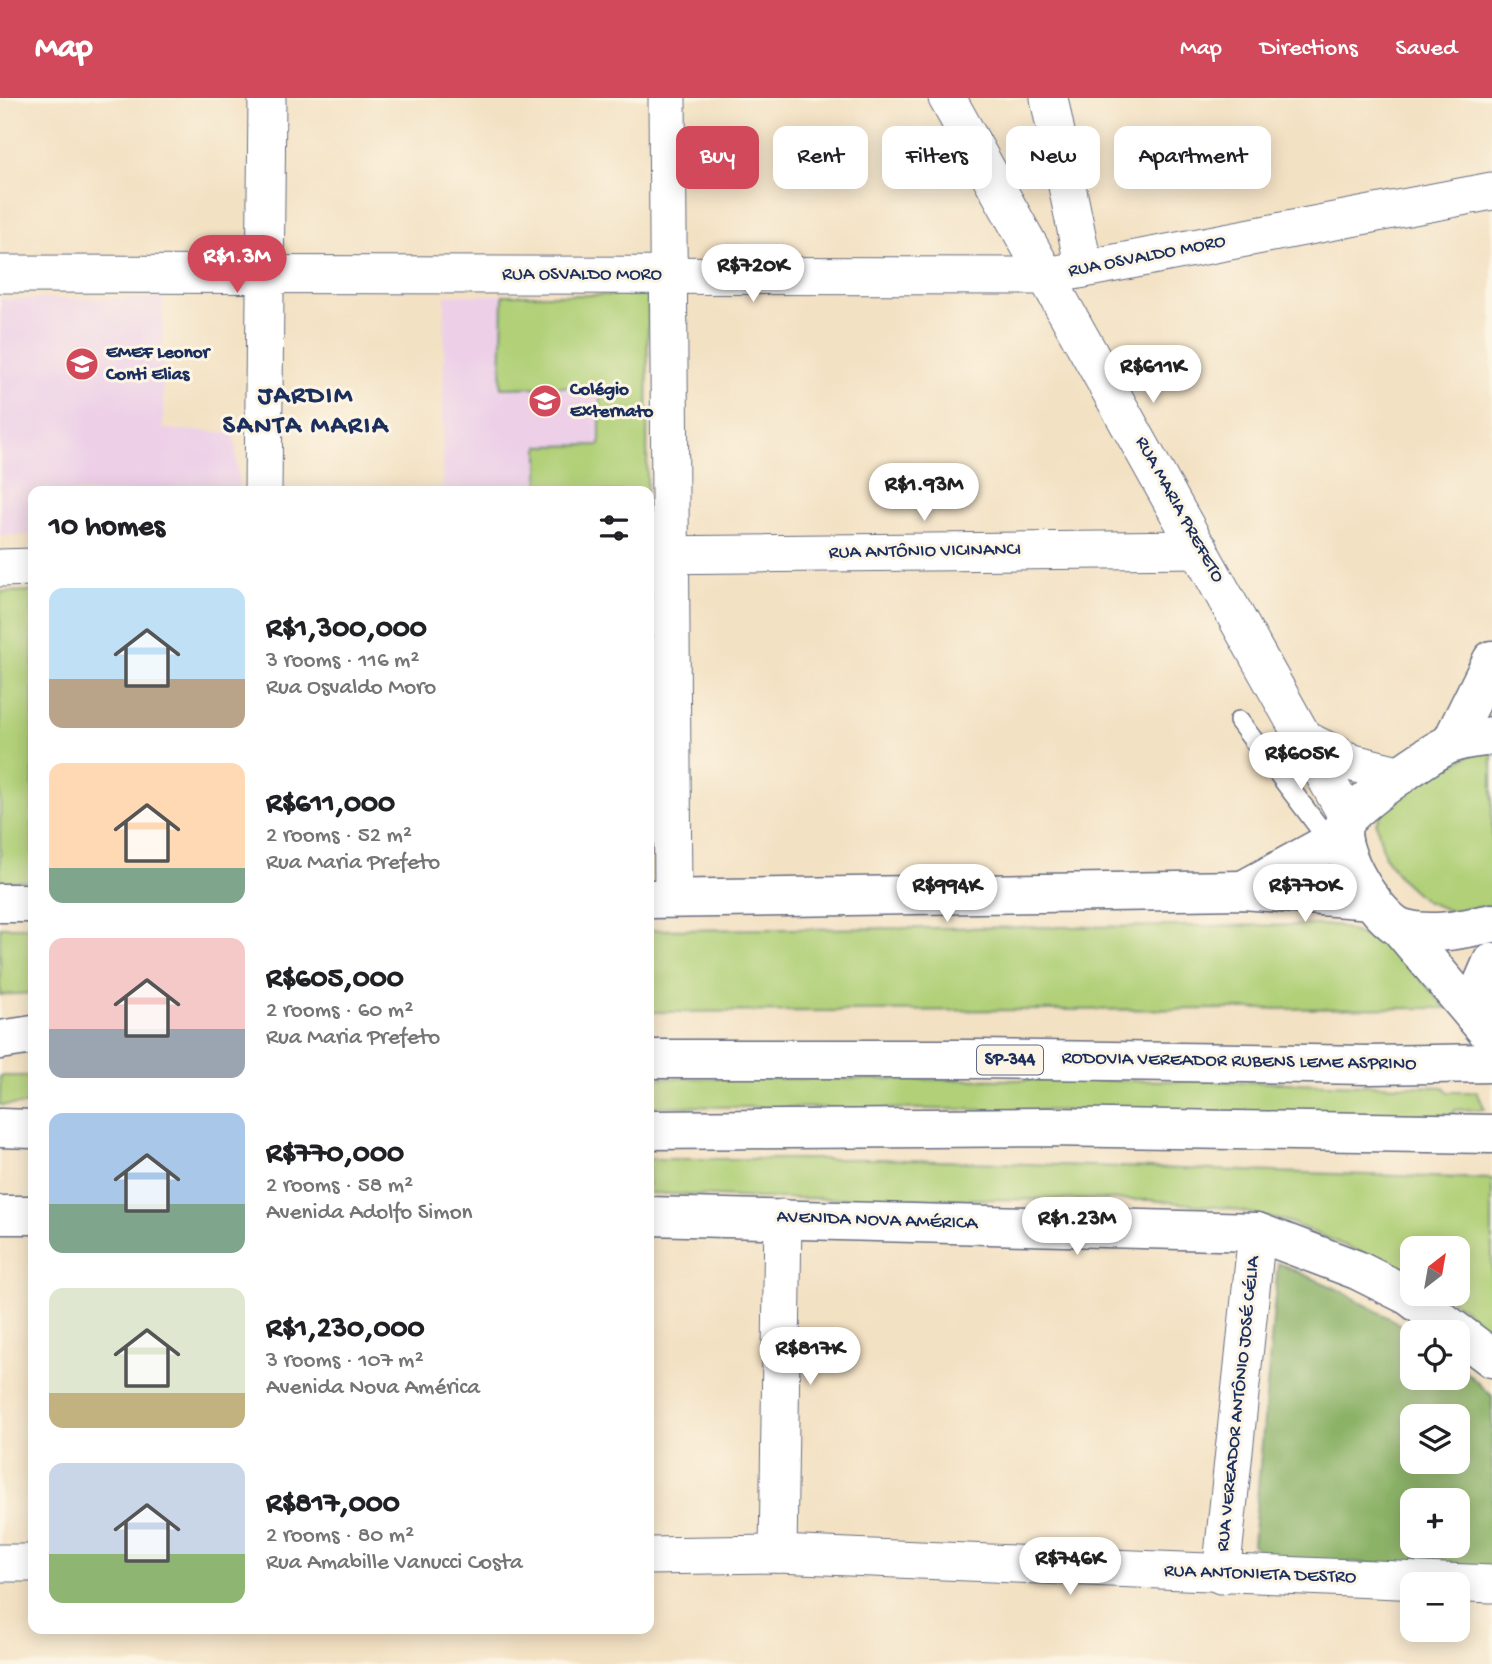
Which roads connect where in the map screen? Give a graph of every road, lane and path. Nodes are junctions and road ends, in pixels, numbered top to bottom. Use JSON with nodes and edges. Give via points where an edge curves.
{"nodes":[{"id":1,"x":267,"y":98,"type":"edge"},
{"id":2,"x":667,"y":98,"type":"edge"},
{"id":3,"x":947,"y":98,"type":"edge"},
{"id":4,"x":1049,"y":98,"type":"edge"},
{"id":5,"x":1492,"y":191,"type":"edge"},
{"id":6,"x":1084,"y":269,"type":"junction"},
{"id":7,"x":0,"y":274,"type":"edge"},
{"id":8,"x":267,"y":275,"type":"junction"},
{"id":9,"x":668,"y":275,"type":"junction"},
{"id":10,"x":1047,"y":276,"type":"junction"},
{"id":11,"x":263,"y":486,"type":"edge"},
{"id":12,"x":1200,"y":549,"type":"junction"},
{"id":13,"x":660,"y":554,"type":"edge"},
{"id":14,"x":28,"y":567,"type":"edge"},
{"id":15,"x":0,"y":568,"type":"edge"},
{"id":16,"x":1492,"y":660,"type":"edge"},
{"id":17,"x":1239,"y":722,"type":"dead end"},
{"id":18,"x":1492,"y":736,"type":"edge"},
{"id":19,"x":1306,"y":740,"type":"junction"},
{"id":20,"x":1451,"y":743,"type":"junction"},
{"id":21,"x":1402,"y":775,"type":"junction"},
{"id":22,"x":1339,"y":831,"type":"junction"},
{"id":23,"x":1243,"y":890,"type":"junction"},
{"id":24,"x":661,"y":898,"type":"edge"},
{"id":25,"x":1372,"y":900,"type":"junction"},
{"id":26,"x":0,"y":903,"type":"edge"},
{"id":27,"x":28,"y":903,"type":"edge"},
{"id":28,"x":1492,"y":923,"type":"edge"},
{"id":29,"x":1400,"y":928,"type":"junction"},
{"id":30,"x":1492,"y":962,"type":"edge"},
{"id":31,"x":1488,"y":1030,"type":"edge"},
{"id":32,"x":28,"y":1036,"type":"edge"},
{"id":33,"x":0,"y":1040,"type":"edge"},
{"id":34,"x":0,"y":1059,"type":"edge"},
{"id":35,"x":28,"y":1059,"type":"edge"},
{"id":36,"x":654,"y":1059,"type":"edge"},
{"id":37,"x":1492,"y":1063,"type":"edge"},
{"id":38,"x":0,"y":1128,"type":"edge"},
{"id":39,"x":28,"y":1129,"type":"edge"},
{"id":40,"x":654,"y":1130,"type":"edge"},
{"id":41,"x":1492,"y":1134,"type":"edge"},
{"id":42,"x":0,"y":1215,"type":"edge"},
{"id":43,"x":28,"y":1215,"type":"edge"},
{"id":44,"x":654,"y":1216,"type":"edge"},
{"id":45,"x":783,"y":1218,"type":"junction"},
{"id":46,"x":1257,"y":1233,"type":"junction"},
{"id":47,"x":1492,"y":1358,"type":"edge"},
{"id":48,"x":778,"y":1555,"type":"junction"},
{"id":49,"x":654,"y":1556,"type":"edge"},
{"id":50,"x":0,"y":1563,"type":"edge"},
{"id":51,"x":28,"y":1563,"type":"edge"},
{"id":52,"x":1221,"y":1575,"type":"junction"},
{"id":53,"x":1492,"y":1584,"type":"edge"}],
"edges":[{"from":1,"to":8,"type":"street"},
{"from":2,"to":9,"type":"street"},
{"from":3,"to":10,"type":"street","name":"RUA MARIA PREFETO"},
{"from":4,"to":6,"type":"street"},
{"from":5,"to":6,"type":"street","name":"RUA OSVALDO MORO"},
{"from":6,"to":10,"type":"street","name":"RUA OSVALDO MORO"},
{"from":7,"to":8,"type":"street","name":"RUA OSVALDO MORO"},
{"from":8,"to":9,"type":"street","name":"RUA OSVALDO MORO"},
{"from":8,"to":11,"type":"street"},
{"from":9,"to":10,"type":"street","name":"RUA OSVALDO MORO"},
{"from":9,"to":13,"type":"street"},
{"from":10,"to":12,"type":"street","name":"RUA MARIA PREFETO"},
{"from":12,"to":13,"type":"street","name":"RUA ANTÔNIO VICINANCI"},
{"from":12,"to":19,"type":"street","name":"RUA MARIA PREFETO"},
{"from":13,"to":24,"type":"street"},
{"from":14,"to":15,"type":"street"},
{"from":16,"to":20,"type":"main road"},
{"from":17,"to":22,"type":"lane"},
{"from":18,"to":20,"type":"main road"},
{"from":19,"to":21,"type":"street","via":[[1353,762]]},
{"from":19,"to":22,"type":"street","name":"RUA MARIA PREFETO"},
{"from":20,"to":21,"type":"main road"},
{"from":21,"to":22,"type":"main road"},
{"from":22,"to":23,"type":"main road"},
{"from":22,"to":25,"type":"main road","via":[[1351,869]]},
{"from":23,"to":24,"type":"main road"},
{"from":23,"to":25,"type":"main road"},
{"from":25,"to":29,"type":"main road"},
{"from":26,"to":27,"type":"main road"},
{"from":28,"to":29,"type":"main road","via":[[1440,932]]},
{"from":29,"to":31,"type":"main road"},
{"from":30,"to":31,"type":"main road","via":[[1482,985]]},
{"from":32,"to":33,"type":"main road"},
{"from":34,"to":35,"type":"main road"},
{"from":36,"to":37,"type":"main road","name":"RODOVIA VEREADOR RUBENS LEME ASPRINO","number":"SP-344"},
{"from":38,"to":39,"type":"main road"},
{"from":40,"to":41,"type":"main road","via":[[1048,1127]]},
{"from":42,"to":43,"type":"main road"},
{"from":44,"to":45,"type":"main road","name":"AVENIDA NOVA AMÉRICA"},
{"from":45,"to":46,"type":"main road","name":"AVENIDA NOVA AMÉRICA"},
{"from":45,"to":48,"type":"street"},
{"from":46,"to":47,"type":"main road","name":"AVENIDA NOVA AMÉRICA","via":[[1356,1270],[1409,1296]]},
{"from":46,"to":52,"type":"street","name":"RUA VEREADOR ANTÔNIO JOSÉ CÉLIA"},
{"from":48,"to":49,"type":"street","name":"RUA ANTONIETA DESTRO"},
{"from":48,"to":52,"type":"street","name":"RUA ANTONIETA DESTRO"},
{"from":50,"to":51,"type":"street"},
{"from":52,"to":53,"type":"street","name":"RUA ANTONIETA DESTRO"}]}
